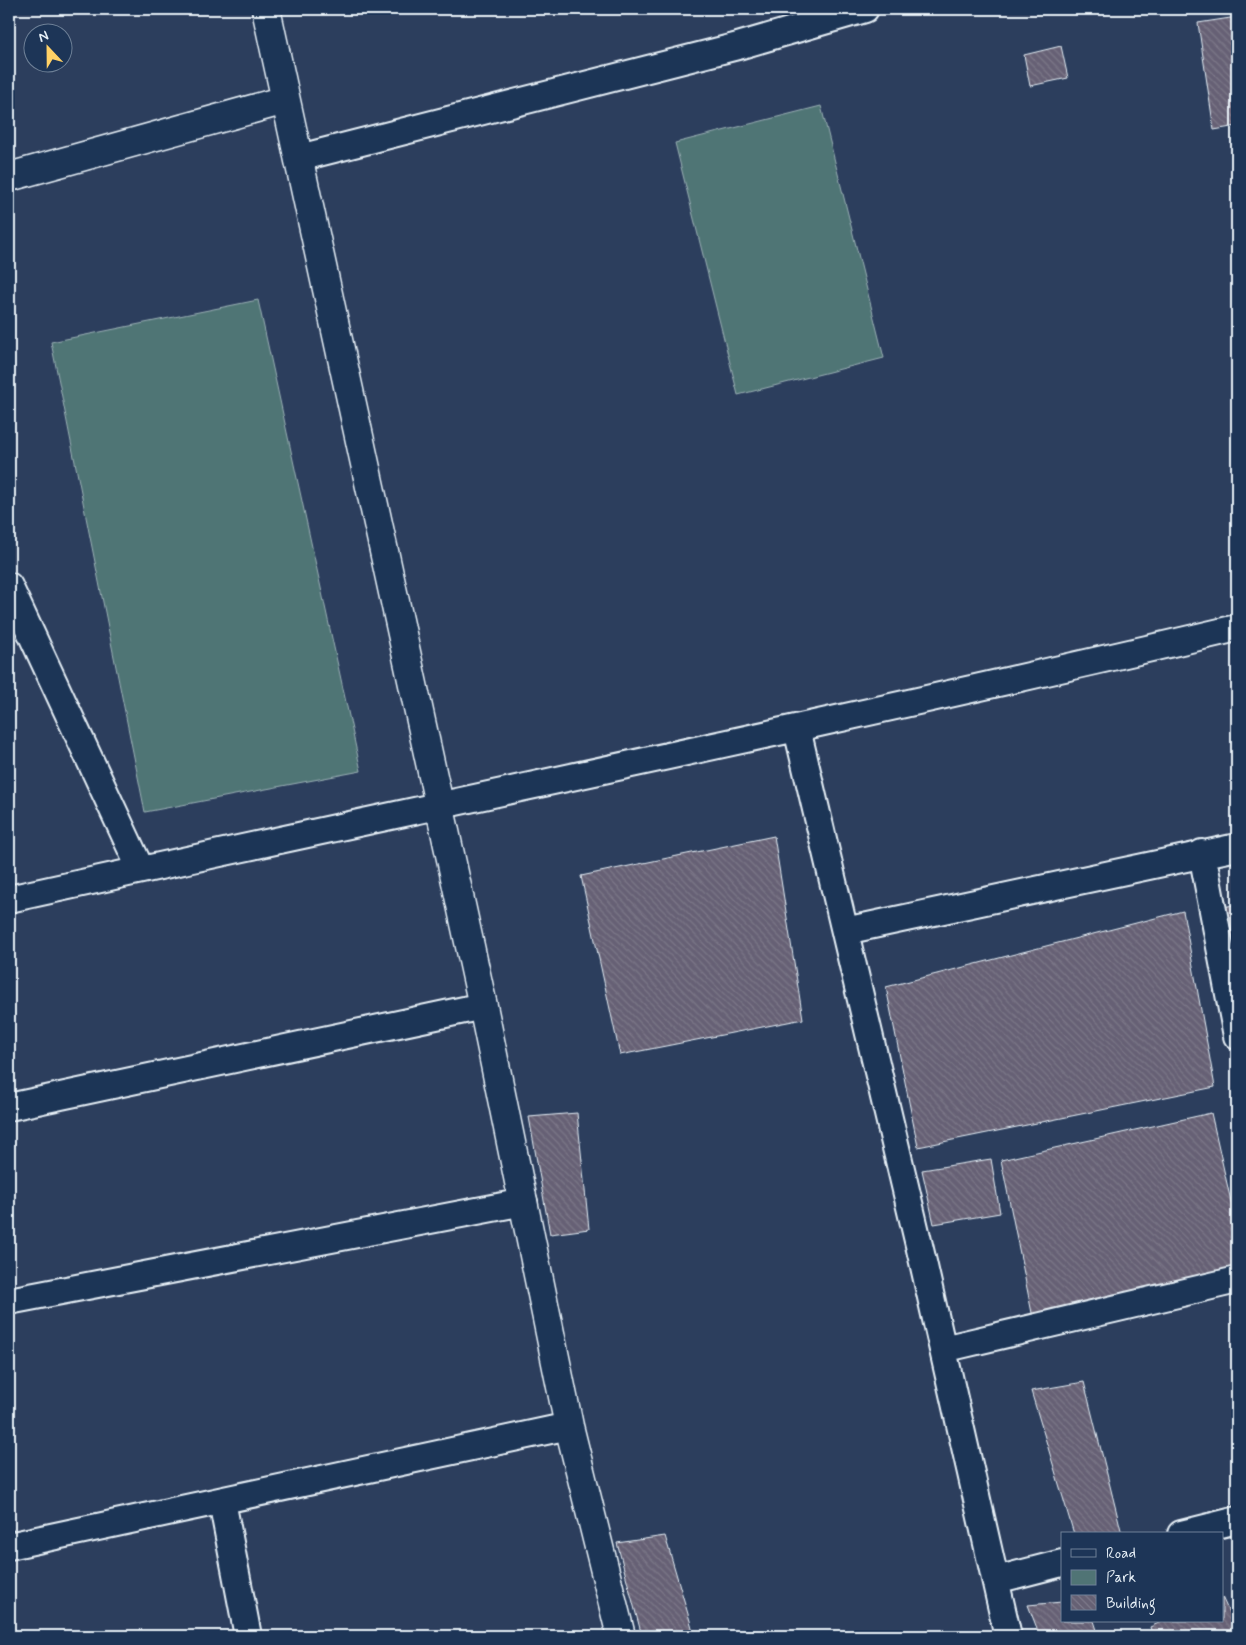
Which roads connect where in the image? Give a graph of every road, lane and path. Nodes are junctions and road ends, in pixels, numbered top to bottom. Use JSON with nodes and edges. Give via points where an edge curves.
{"nodes":[{"id":1,"x":266,"y":9,"type":"edge"},
{"id":2,"x":865,"y":9,"type":"edge"},
{"id":3,"x":285,"y":100,"type":"junction"},
{"id":4,"x":299,"y":158,"type":"junction"},
{"id":5,"x":9,"y":177,"type":"edge"},
{"id":6,"x":9,"y":586,"type":"edge"},
{"id":7,"x":1237,"y":628,"type":"edge"},
{"id":8,"x":797,"y":729,"type":"junction"},
{"id":9,"x":439,"y":804,"type":"junction"},
{"id":10,"x":1237,"y":847,"type":"edge"},
{"id":11,"x":1202,"y":853,"type":"junction"},
{"id":12,"x":141,"y":870,"type":"junction"},
{"id":13,"x":9,"y":899,"type":"edge"},
{"id":14,"x":845,"y":930,"type":"junction"},
{"id":15,"x":483,"y":1006,"type":"junction"},
{"id":16,"x":1237,"y":1036,"type":"edge"},
{"id":17,"x":9,"y":1108,"type":"edge"},
{"id":18,"x":524,"y":1202,"type":"junction"},
{"id":19,"x":1237,"y":1280,"type":"edge"},
{"id":20,"x":9,"y":1300,"type":"edge"},
{"id":21,"x":943,"y":1349,"type":"junction"},
{"id":22,"x":569,"y":1426,"type":"junction"},
{"id":23,"x":222,"y":1501,"type":"junction"},
{"id":24,"x":1237,"y":1520,"type":"edge"},
{"id":25,"x":1189,"y":1532,"type":"edge"},
{"id":26,"x":9,"y":1546,"type":"edge"},
{"id":27,"x":1061,"y":1563,"type":"edge"},
{"id":28,"x":996,"y":1580,"type":"junction"},
{"id":29,"x":248,"y":1636,"type":"edge"},
{"id":30,"x":621,"y":1636,"type":"edge"},
{"id":31,"x":1008,"y":1636,"type":"edge"}],
"edges":[{"from":1,"to":3,"type":"street"},
{"from":2,"to":4,"type":"street","via":[[738,46]]},
{"from":3,"to":4,"type":"street"},
{"from":3,"to":5,"type":"street"},
{"from":4,"to":9,"type":"street"},
{"from":6,"to":12,"type":"street"},
{"from":7,"to":8,"type":"street"},
{"from":8,"to":9,"type":"street"},
{"from":8,"to":14,"type":"street"},
{"from":9,"to":12,"type":"street"},
{"from":9,"to":15,"type":"street"},
{"from":10,"to":11,"type":"street"},
{"from":11,"to":14,"type":"street"},
{"from":11,"to":16,"type":"street"},
{"from":12,"to":13,"type":"street"},
{"from":14,"to":21,"type":"street"},
{"from":15,"to":17,"type":"street"},
{"from":15,"to":18,"type":"street"},
{"from":18,"to":20,"type":"street"},
{"from":18,"to":22,"type":"street"},
{"from":19,"to":21,"type":"street"},
{"from":21,"to":28,"type":"street"},
{"from":22,"to":23,"type":"street"},
{"from":22,"to":30,"type":"street"},
{"from":23,"to":26,"type":"street"},
{"from":23,"to":29,"type":"street"},
{"from":24,"to":25,"type":"street"},
{"from":27,"to":28,"type":"street"},
{"from":28,"to":31,"type":"street"}]}
